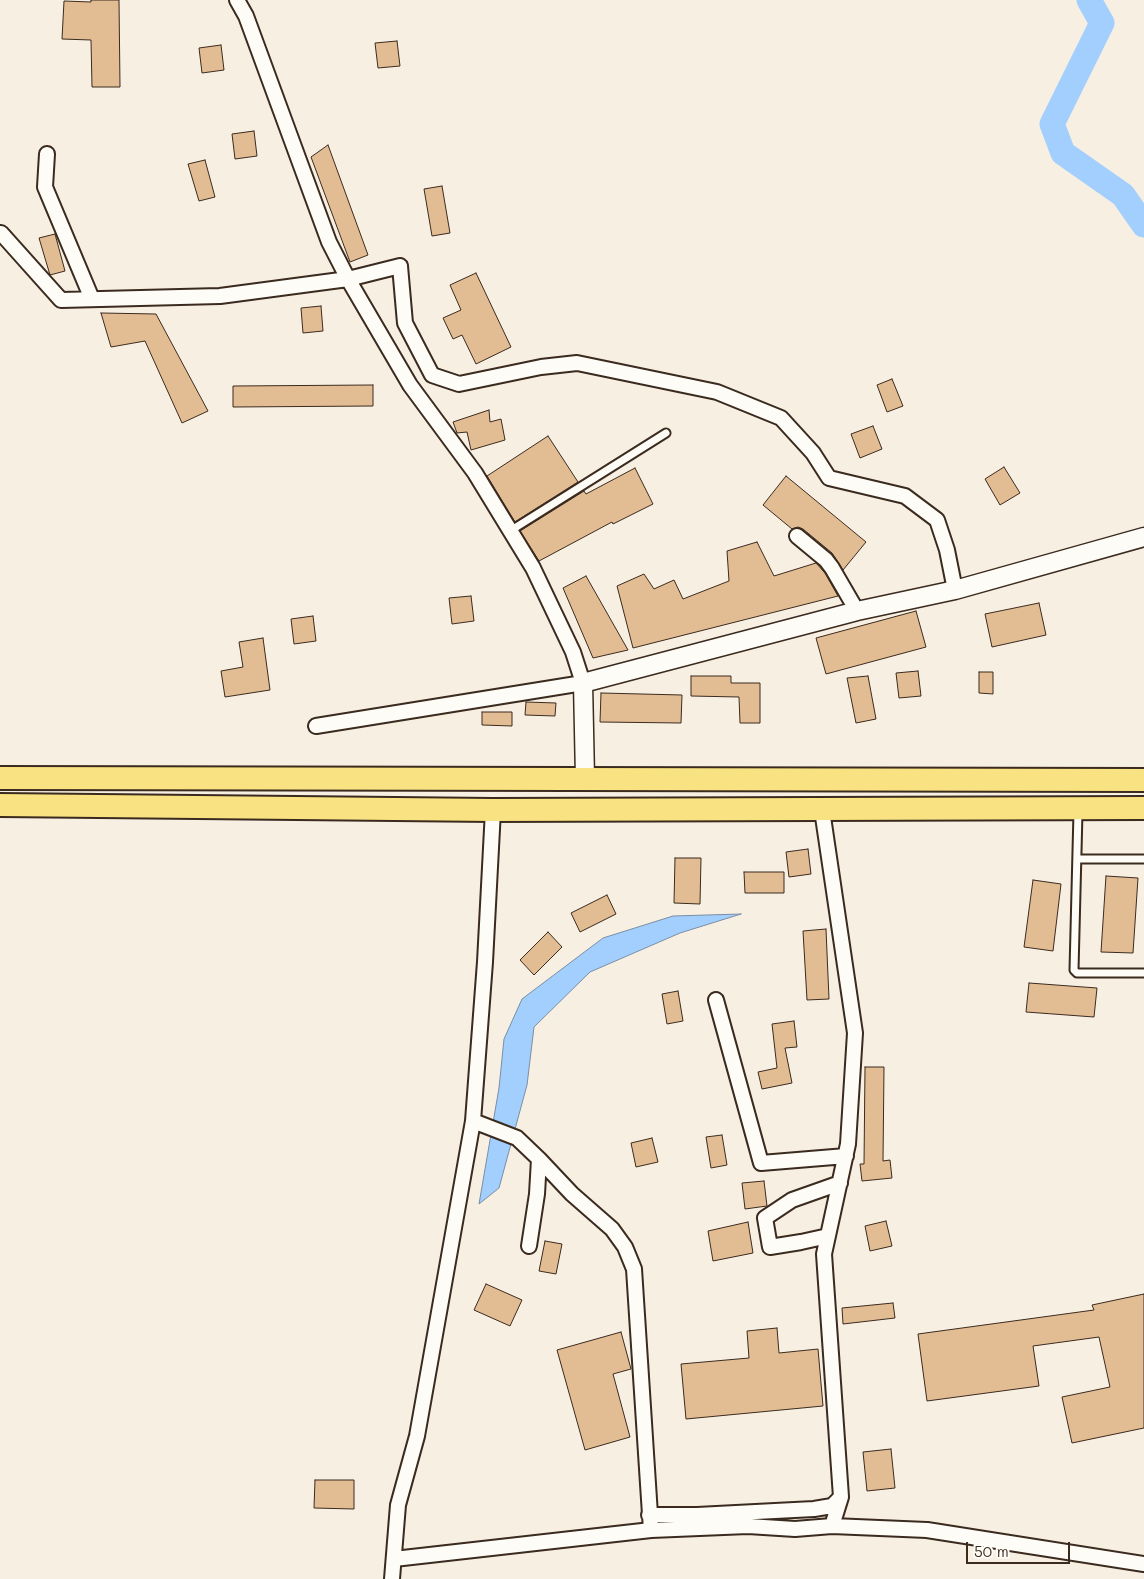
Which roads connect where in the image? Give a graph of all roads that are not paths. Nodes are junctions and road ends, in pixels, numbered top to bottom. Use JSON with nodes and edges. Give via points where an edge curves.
{"nodes":[{"id":1,"x":237,"y":0,"type":"edge"},
{"id":2,"x":47,"y":154,"type":"dead end"},
{"id":3,"x":0,"y":234,"type":"edge"},
{"id":4,"x":348,"y":279,"type":"junction"},
{"id":5,"x":92,"y":299,"type":"junction"},
{"id":6,"x":666,"y":433,"type":"dead end"},
{"id":7,"x":510,"y":531,"type":"junction"},
{"id":8,"x":797,"y":536,"type":"dead end"},
{"id":9,"x":1144,"y":537,"type":"edge"},
{"id":10,"x":955,"y":590,"type":"junction"},
{"id":11,"x":857,"y":611,"type":"junction"},
{"id":12,"x":583,"y":683,"type":"junction"},
{"id":13,"x":316,"y":726,"type":"dead end"},
{"id":14,"x":0,"y":778,"type":"edge"},
{"id":15,"x":585,"y":778,"type":"junction"},
{"id":16,"x":1144,"y":780,"type":"edge"},
{"id":17,"x":0,"y":805,"type":"edge"},
{"id":18,"x":1144,"y":808,"type":"edge"},
{"id":19,"x":1078,"y":809,"type":"junction"},
{"id":20,"x":493,"y":810,"type":"junction"},
{"id":21,"x":822,"y":810,"type":"junction"},
{"id":22,"x":1144,"y":858,"type":"edge"},
{"id":23,"x":1077,"y":859,"type":"junction"},
{"id":24,"x":1144,"y":973,"type":"edge"},
{"id":25,"x":716,"y":1000,"type":"dead end"},
{"id":26,"x":479,"y":1123,"type":"junction"},
{"id":27,"x":846,"y":1156,"type":"junction"},
{"id":28,"x":539,"y":1160,"type":"junction"},
{"id":29,"x":840,"y":1183,"type":"junction"},
{"id":30,"x":828,"y":1236,"type":"junction"},
{"id":31,"x":529,"y":1246,"type":"dead end"},
{"id":32,"x":841,"y":1497,"type":"junction"},
{"id":33,"x":648,"y":1515,"type":"junction"},
{"id":34,"x":832,"y":1526,"type":"junction"},
{"id":35,"x":650,"y":1530,"type":"junction"},
{"id":36,"x":394,"y":1559,"type":"junction"},
{"id":37,"x":1144,"y":1564,"type":"edge"},
{"id":38,"x":392,"y":1579,"type":"edge"}],
"edges":[{"from":1,"to":4,"type":"street","via":[[246,16],[329,242]]},
{"from":2,"to":5,"type":"street","via":[[45,187]]},
{"from":3,"to":5,"type":"street","via":[[61,300]]},
{"from":4,"to":5,"type":"street","via":[[220,296]]},
{"from":4,"to":7,"type":"street","via":[[410,385],[475,473]]},
{"from":4,"to":10,"type":"street","via":[[400,266],[405,323],[432,375],[459,384],[577,363],[717,392],[780,418],[813,453],[829,478],[906,496],[937,520]]},
{"from":6,"to":7,"type":"lane"},
{"from":7,"to":12,"type":"street","via":[[558,618]]},
{"from":8,"to":11,"type":"street","via":[[826,560]]},
{"from":9,"to":10,"type":"street"},
{"from":10,"to":11,"type":"street"},
{"from":11,"to":12,"type":"street"},
{"from":12,"to":13,"type":"street"},
{"from":12,"to":15,"type":"street"},
{"from":14,"to":15,"type":"highway"},
{"from":15,"to":16,"type":"highway"},
{"from":17,"to":20,"type":"highway"},
{"from":18,"to":19,"type":"highway"},
{"from":19,"to":21,"type":"highway"},
{"from":19,"to":23,"type":"lane"},
{"from":20,"to":21,"type":"highway"},
{"from":20,"to":26,"type":"street"},
{"from":21,"to":27,"type":"street","via":[[856,1033]]},
{"from":22,"to":23,"type":"lane"},
{"from":23,"to":24,"type":"lane","via":[[1075,971]]},
{"from":25,"to":27,"type":"street","via":[[760,1163]]},
{"from":26,"to":28,"type":"street","via":[[517,1138]]},
{"from":26,"to":36,"type":"street","via":[[417,1436],[398,1505]]},
{"from":27,"to":29,"type":"street"},
{"from":28,"to":31,"type":"street"},
{"from":28,"to":33,"type":"street","via":[[612,1229],[625,1247],[634,1269]]},
{"from":29,"to":30,"type":"street"},
{"from":29,"to":30,"type":"street","via":[[792,1200],[765,1218],[770,1247]]},
{"from":30,"to":32,"type":"street","via":[[824,1254]]},
{"from":32,"to":33,"type":"street","via":[[832,1506],[814,1509]]},
{"from":32,"to":34,"type":"street"},
{"from":33,"to":35,"type":"street"},
{"from":34,"to":35,"type":"street"},
{"from":34,"to":37,"type":"street","via":[[927,1530]]},
{"from":35,"to":36,"type":"street"},
{"from":36,"to":38,"type":"street"}]}
